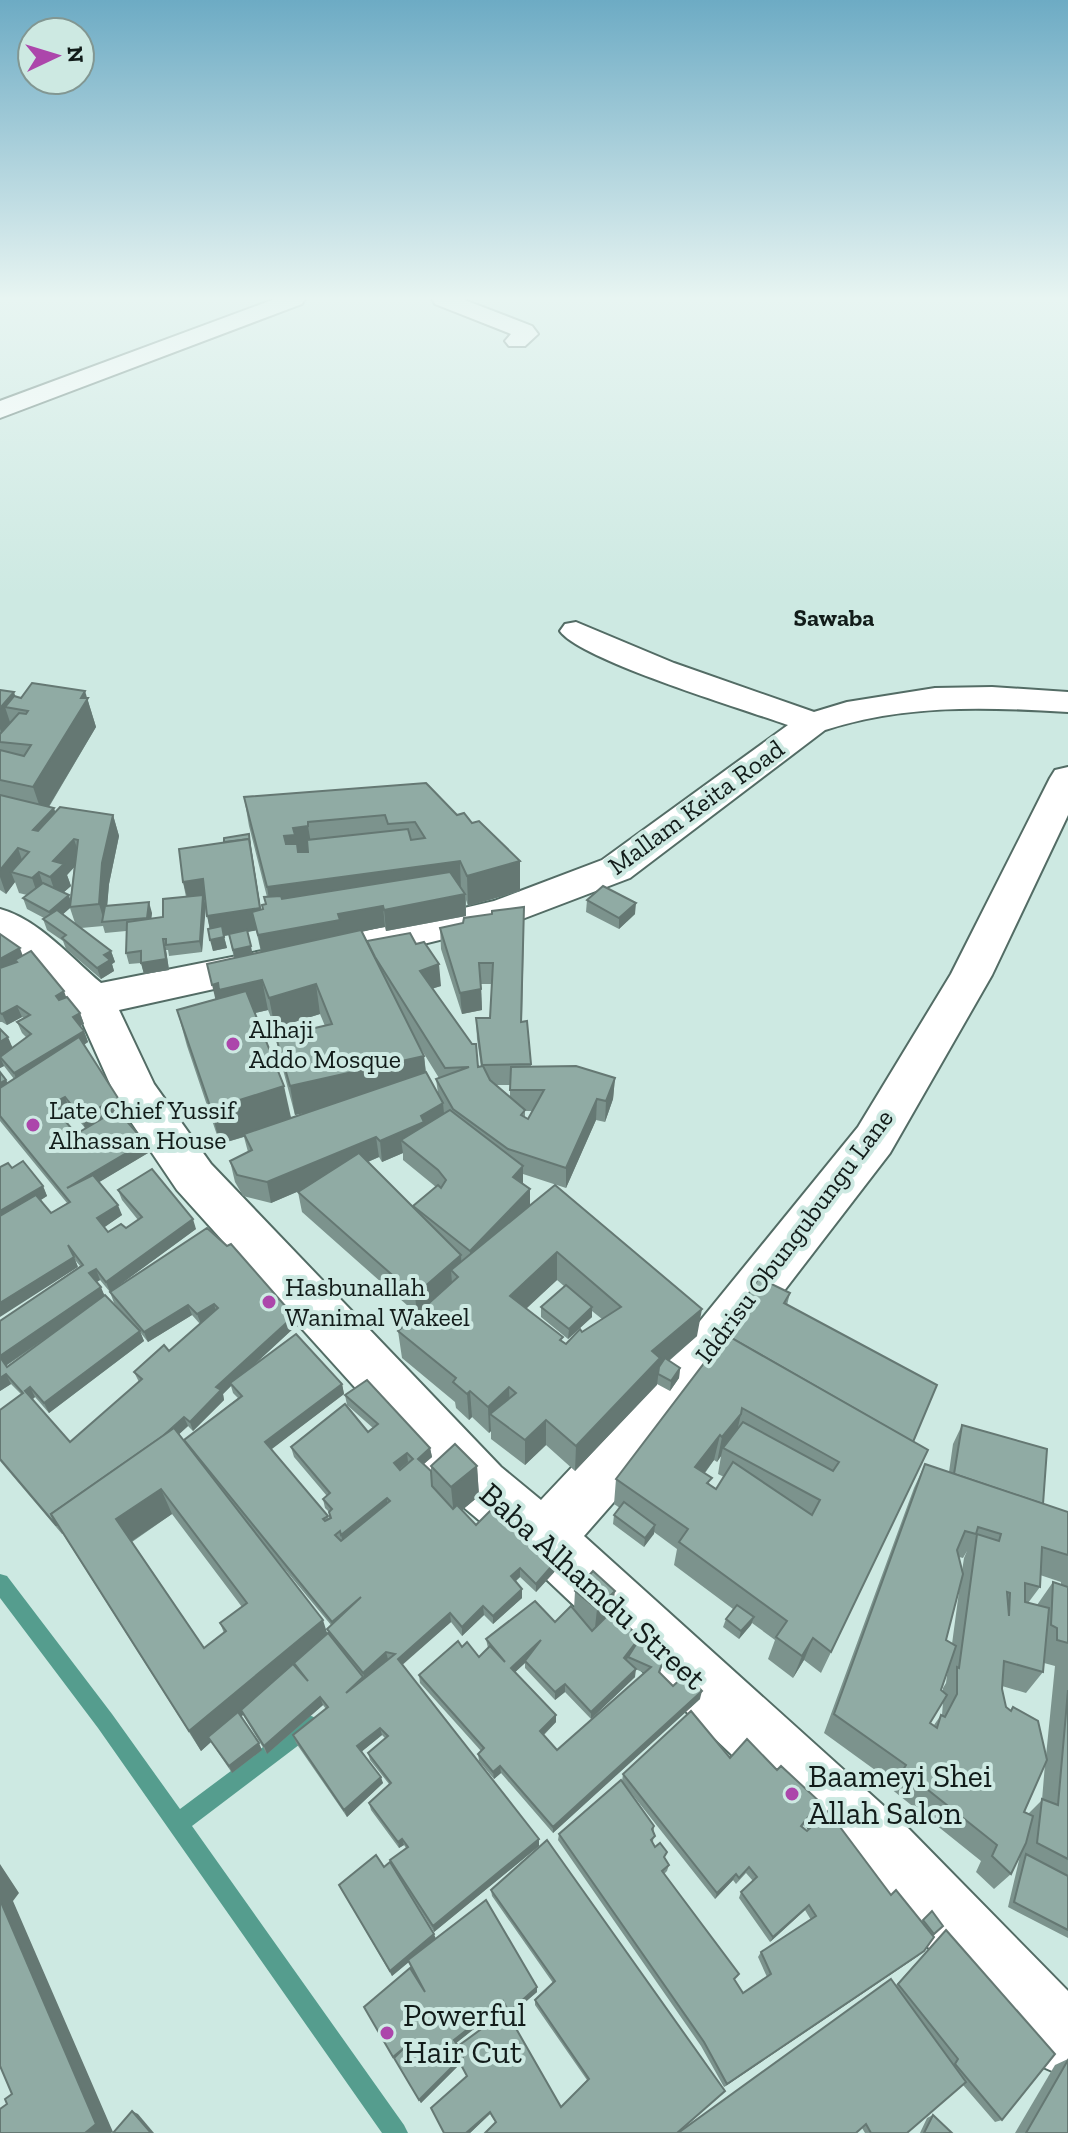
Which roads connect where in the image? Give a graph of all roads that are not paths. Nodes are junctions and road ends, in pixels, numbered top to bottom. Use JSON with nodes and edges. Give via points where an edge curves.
{"nodes":[{"id":1,"x":30,"y":399,"type":"edge"},
{"id":2,"x":0,"y":410,"type":"edge"},
{"id":3,"x":576,"y":631,"type":"dead end"},
{"id":4,"x":1068,"y":702,"type":"edge"},
{"id":5,"x":813,"y":723,"type":"junction"},
{"id":6,"x":1068,"y":778,"type":"edge"},
{"id":7,"x":0,"y":922,"type":"edge"},
{"id":8,"x":93,"y":1000,"type":"junction"},
{"id":9,"x":544,"y":1538,"type":"junction"},
{"id":10,"x":1068,"y":2042,"type":"edge"}],
"edges":[{"from":1,"to":2,"type":"street"},
{"from":3,"to":5,"type":"street","via":[[676,676]]},
{"from":4,"to":5,"type":"street","name":"Mallam Keita Road","via":[[935,698]]},
{"from":5,"to":8,"type":"street","name":"Mallam Keita Road","via":[[616,869],[503,912]]},
{"from":6,"to":9,"type":"street","name":"Iddrisu Obungubungu Lane","via":[[971,975],[874,1140],[658,1413]]},
{"from":7,"to":8,"type":"street","name":"Baba Alhamdu Street"},
{"from":8,"to":9,"type":"street","name":"Baba Alhamdu Street","via":[[135,1092],[194,1177],[481,1486]]},
{"from":9,"to":10,"type":"street","name":"Baba Alhamdu Street","via":[[883,1851]]}]}
